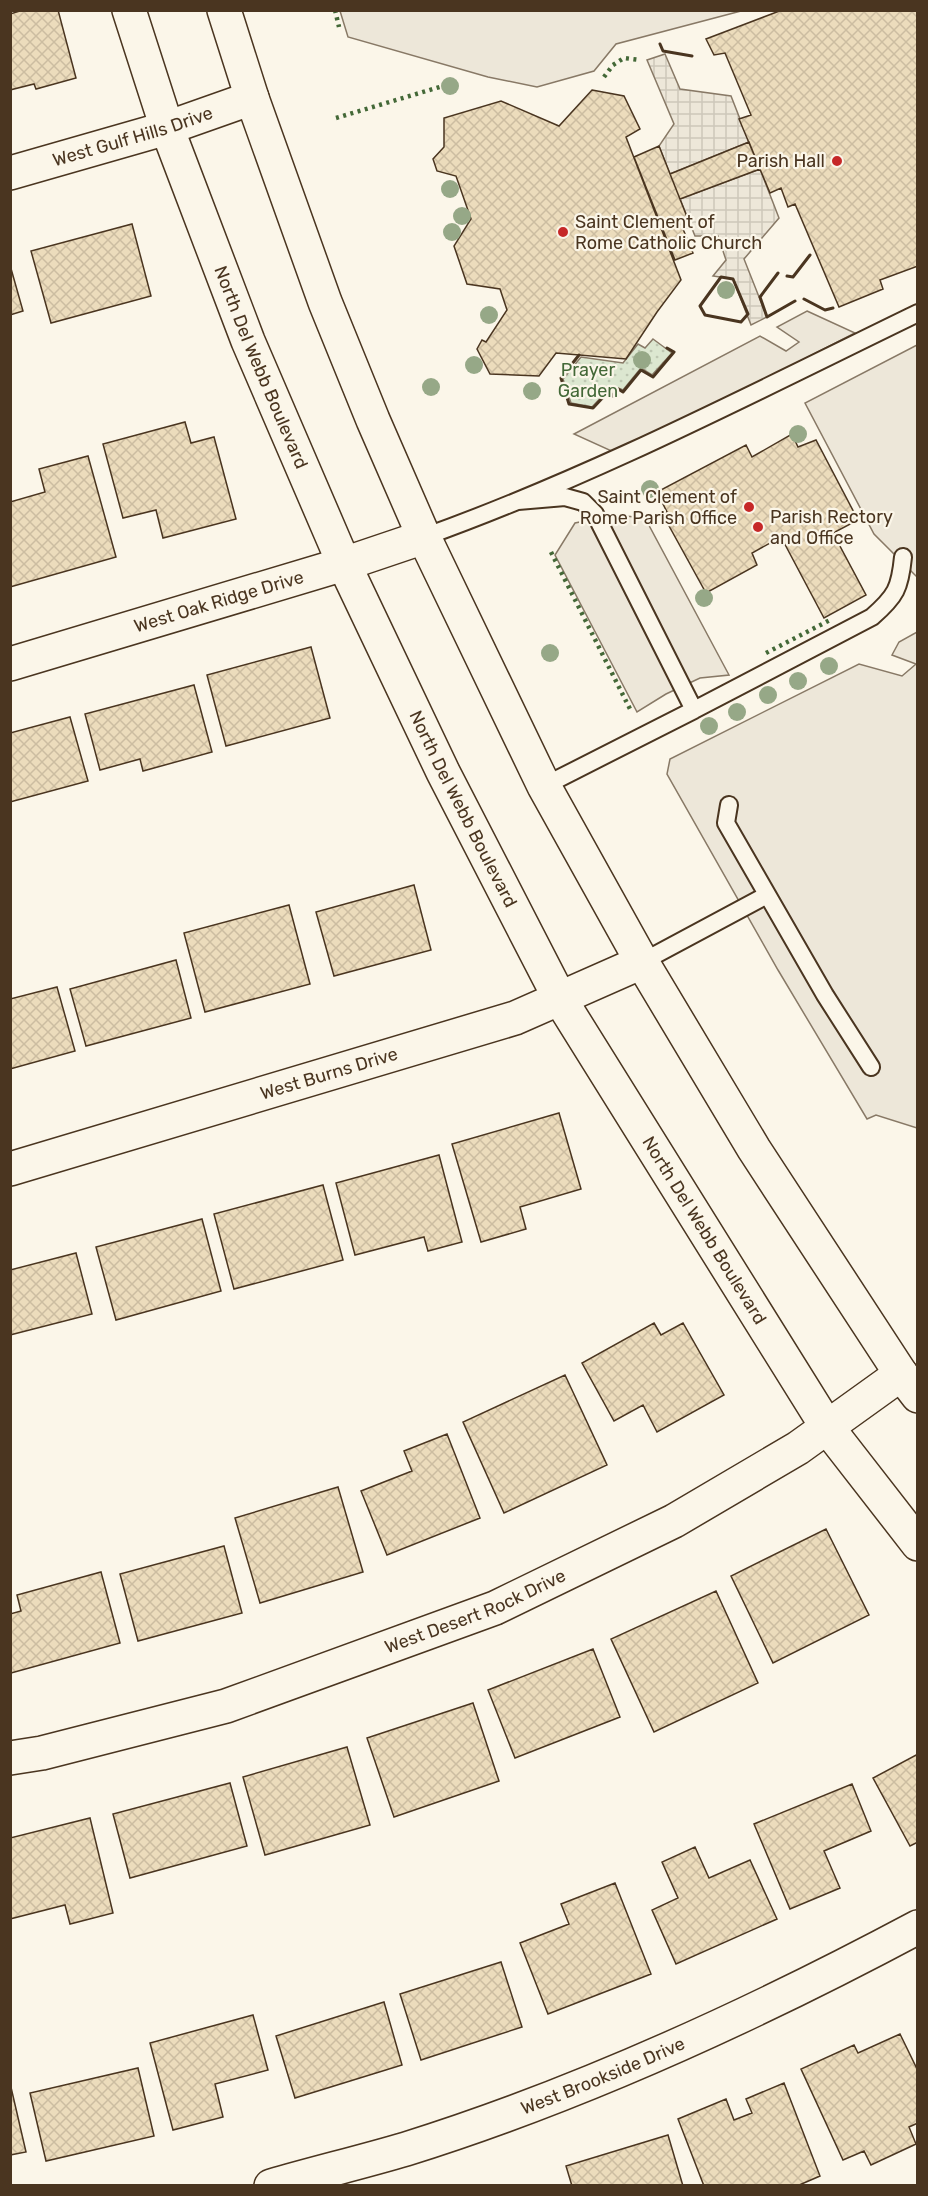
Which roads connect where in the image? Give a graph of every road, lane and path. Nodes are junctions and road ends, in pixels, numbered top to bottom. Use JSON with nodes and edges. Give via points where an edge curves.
{"nodes":[{"id":1,"x":129,"y":10,"type":"edge"},
{"id":2,"x":224,"y":10,"type":"edge"},
{"id":3,"x":252,"y":98,"type":"junction"},
{"id":4,"x":167,"y":128,"type":"junction"},
{"id":5,"x":10,"y":173,"type":"edge"},
{"id":6,"x":918,"y":313,"type":"edge"},
{"id":7,"x":518,"y":501,"type":"junction"},
{"id":8,"x":424,"y":537,"type":"junction"},
{"id":9,"x":903,"y":557,"type":"dead end"},
{"id":10,"x":344,"y":564,"type":"junction"},
{"id":11,"x":10,"y":664,"type":"edge"},
{"id":12,"x":694,"y":710,"type":"junction"},
{"id":13,"x":544,"y":786,"type":"junction"},
{"id":14,"x":729,"y":805,"type":"dead end"},
{"id":15,"x":767,"y":894,"type":"junction"},
{"id":16,"x":642,"y":962,"type":"junction"},
{"id":17,"x":560,"y":999,"type":"junction"},
{"id":18,"x":871,"y":1067,"type":"dead end"},
{"id":19,"x":10,"y":1169,"type":"edge"},
{"id":20,"x":909,"y":1385,"type":"edge"},
{"id":21,"x":827,"y":1427,"type":"junction"},
{"id":22,"x":918,"y":1544,"type":"edge"},
{"id":23,"x":10,"y":1758,"type":"edge"},
{"id":24,"x":918,"y":1927,"type":"edge"},
{"id":25,"x":271,"y":2186,"type":"edge"}],
"edges":[{"from":1,"to":4,"type":"street","name":"North Del Webb Boulevard"},
{"from":2,"to":3,"type":"street"},
{"from":3,"to":4,"type":"street","name":"West Gulf Hills Drive"},
{"from":3,"to":8,"type":"street","via":[[325,302]]},
{"from":4,"to":5,"type":"street","name":"West Gulf Hills Drive"},
{"from":4,"to":10,"type":"street","name":"North Del Webb Boulevard","via":[[248,341]]},
{"from":6,"to":7,"type":"lane","via":[[645,447]]},
{"from":7,"to":8,"type":"lane"},
{"from":7,"to":12,"type":"lane","via":[[565,497],[583,502],[595,514]]},
{"from":8,"to":10,"type":"street","name":"West Oak Ridge Drive"},
{"from":8,"to":13,"type":"street"},
{"from":9,"to":12,"type":"lane","via":[[900,583],[888,603],[872,617]]},
{"from":10,"to":11,"type":"street","name":"West Oak Ridge Drive"},
{"from":10,"to":17,"type":"street","name":"North Del Webb Boulevard","via":[[443,772]]},
{"from":12,"to":13,"type":"lane"},
{"from":13,"to":16,"type":"street"},
{"from":14,"to":15,"type":"lane","via":[[726,823]]},
{"from":15,"to":16,"type":"lane"},
{"from":15,"to":18,"type":"lane"},
{"from":16,"to":17,"type":"street","name":"West Burns Drive"},
{"from":16,"to":20,"type":"street","via":[[754,1149]]},
{"from":17,"to":19,"type":"street","name":"West Burns Drive","via":[[515,1018]]},
{"from":17,"to":21,"type":"street","name":"North Del Webb Boulevard"},
{"from":20,"to":21,"type":"street","name":"West Desert Rock Drive"},
{"from":21,"to":22,"type":"street","name":"North Del Webb Boulevard"},
{"from":21,"to":23,"type":"street","name":"West Desert Rock Drive","via":[[674,1521],[495,1608],[226,1706]]},
{"from":24,"to":25,"type":"street","name":"West Brookside Drive","via":[[746,2013],[518,2110],[406,2148]]}]}
